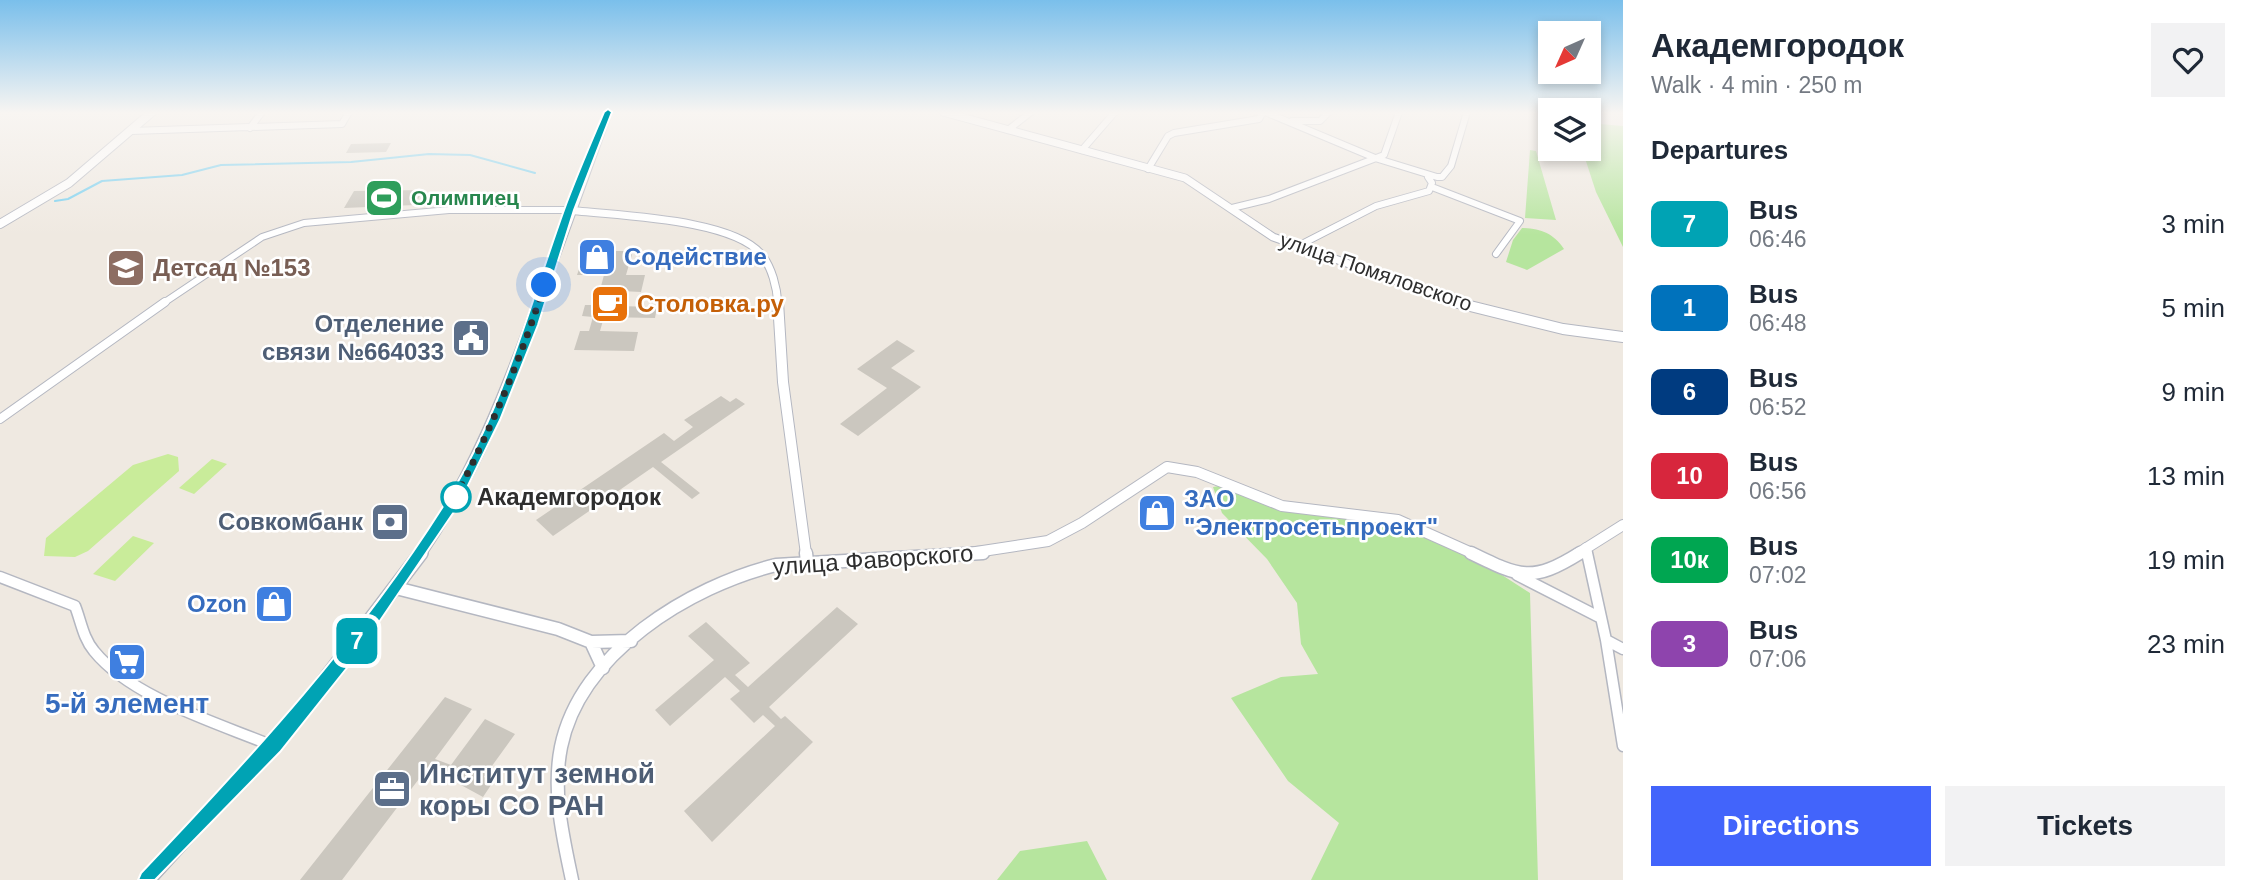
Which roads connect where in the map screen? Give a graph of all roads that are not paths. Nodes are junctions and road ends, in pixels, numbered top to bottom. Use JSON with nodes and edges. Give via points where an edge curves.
{"nodes":[{"id":1,"x":105,"y":153,"type":"edge"},
{"id":2,"x":592,"y":153,"type":"edge"},
{"id":3,"x":1093,"y":153,"type":"edge"},
{"id":4,"x":1158,"y":153,"type":"edge"},
{"id":5,"x":1363,"y":153,"type":"edge"},
{"id":6,"x":1382,"y":153,"type":"edge"},
{"id":7,"x":1455,"y":153,"type":"edge"},
{"id":8,"x":1375,"y":158,"type":"junction"},
{"id":9,"x":1148,"y":169,"type":"junction"},
{"id":10,"x":1428,"y":177,"type":"junction"},
{"id":11,"x":1432,"y":187,"type":"junction"},
{"id":12,"x":1232,"y":208,"type":"junction"},
{"id":13,"x":569,"y":210,"type":"junction"},
{"id":14,"x":0,"y":224,"type":"edge"},
{"id":15,"x":1298,"y":246,"type":"junction"},
{"id":16,"x":1496,"y":254,"type":"dead end"},
{"id":17,"x":1623,"y":337,"type":"edge"},
{"id":18,"x":0,"y":418,"type":"edge"},
{"id":19,"x":1623,"y":525,"type":"edge"},
{"id":20,"x":1586,"y":547,"type":"junction"},
{"id":21,"x":807,"y":562,"type":"junction"},
{"id":22,"x":1516,"y":575,"type":"junction"},
{"id":23,"x":0,"y":577,"type":"edge"},
{"id":24,"x":396,"y":588,"type":"junction"},
{"id":25,"x":1601,"y":618,"type":"junction"},
{"id":26,"x":1606,"y":640,"type":"junction"},
{"id":27,"x":631,"y":641,"type":"junction"},
{"id":28,"x":591,"y":642,"type":"junction"},
{"id":29,"x":1623,"y":649,"type":"edge"},
{"id":30,"x":603,"y":668,"type":"junction"},
{"id":31,"x":273,"y":746,"type":"junction"},
{"id":32,"x":1623,"y":746,"type":"edge"},
{"id":33,"x":148,"y":880,"type":"edge"},
{"id":34,"x":572,"y":880,"type":"edge"}],
"edges":[{"from":1,"to":14,"type":"main road","via":[[69,183]]},
{"from":2,"to":13,"type":"main road"},
{"from":3,"to":9,"type":"street","name":"улица Помяловского"},
{"from":4,"to":9,"type":"street"},
{"from":5,"to":8,"type":"street"},
{"from":6,"to":8,"type":"street"},
{"from":7,"to":10,"type":"street","via":[[1442,177]]},
{"from":8,"to":10,"type":"street"},
{"from":8,"to":12,"type":"street","via":[[1269,199]]},
{"from":9,"to":12,"type":"street","name":"улица Помяловского","via":[[1189,180]]},
{"from":10,"to":11,"type":"street"},
{"from":11,"to":15,"type":"street","via":[[1376,206]]},
{"from":11,"to":16,"type":"street","via":[[1520,221]]},
{"from":12,"to":15,"type":"street","name":"улица Помяловского","via":[[1273,237]]},
{"from":13,"to":18,"type":"street","via":[[469,208],[281,228],[258,239]]},
{"from":13,"to":21,"type":"street","via":[[709,227],[738,237],[761,254],[777,288],[782,374]]},
{"from":13,"to":24,"type":"main road","via":[[532,325],[489,431],[453,502]]},
{"from":15,"to":17,"type":"street","name":"улица Помяловского","via":[[1440,299],[1563,329]]},
{"from":19,"to":20,"type":"street"},
{"from":20,"to":22,"type":"street","via":[[1544,573]]},
{"from":20,"to":25,"type":"street"},
{"from":21,"to":22,"type":"street","name":"улица Фаворского","via":[[963,555],[1037,545],[1167,467],[1219,479],[1283,506],[1382,515],[1440,536]]},
{"from":21,"to":27,"type":"street","name":"улица Фаворского","via":[[744,572],[721,581]]},
{"from":22,"to":25,"type":"street"},
{"from":23,"to":31,"type":"street","via":[[75,606],[94,652],[141,686]]},
{"from":24,"to":28,"type":"street","via":[[558,629]]},
{"from":24,"to":31,"type":"main road"},
{"from":25,"to":26,"type":"street"},
{"from":26,"to":29,"type":"street"},
{"from":26,"to":32,"type":"street"},
{"from":27,"to":28,"type":"street"},
{"from":27,"to":30,"type":"street","name":"улица Фаворского"},
{"from":28,"to":30,"type":"street"},
{"from":30,"to":34,"type":"street","name":"улица Фаворского","via":[[573,711],[562,744],[557,782],[560,827]]},
{"from":31,"to":33,"type":"main road"}]}
